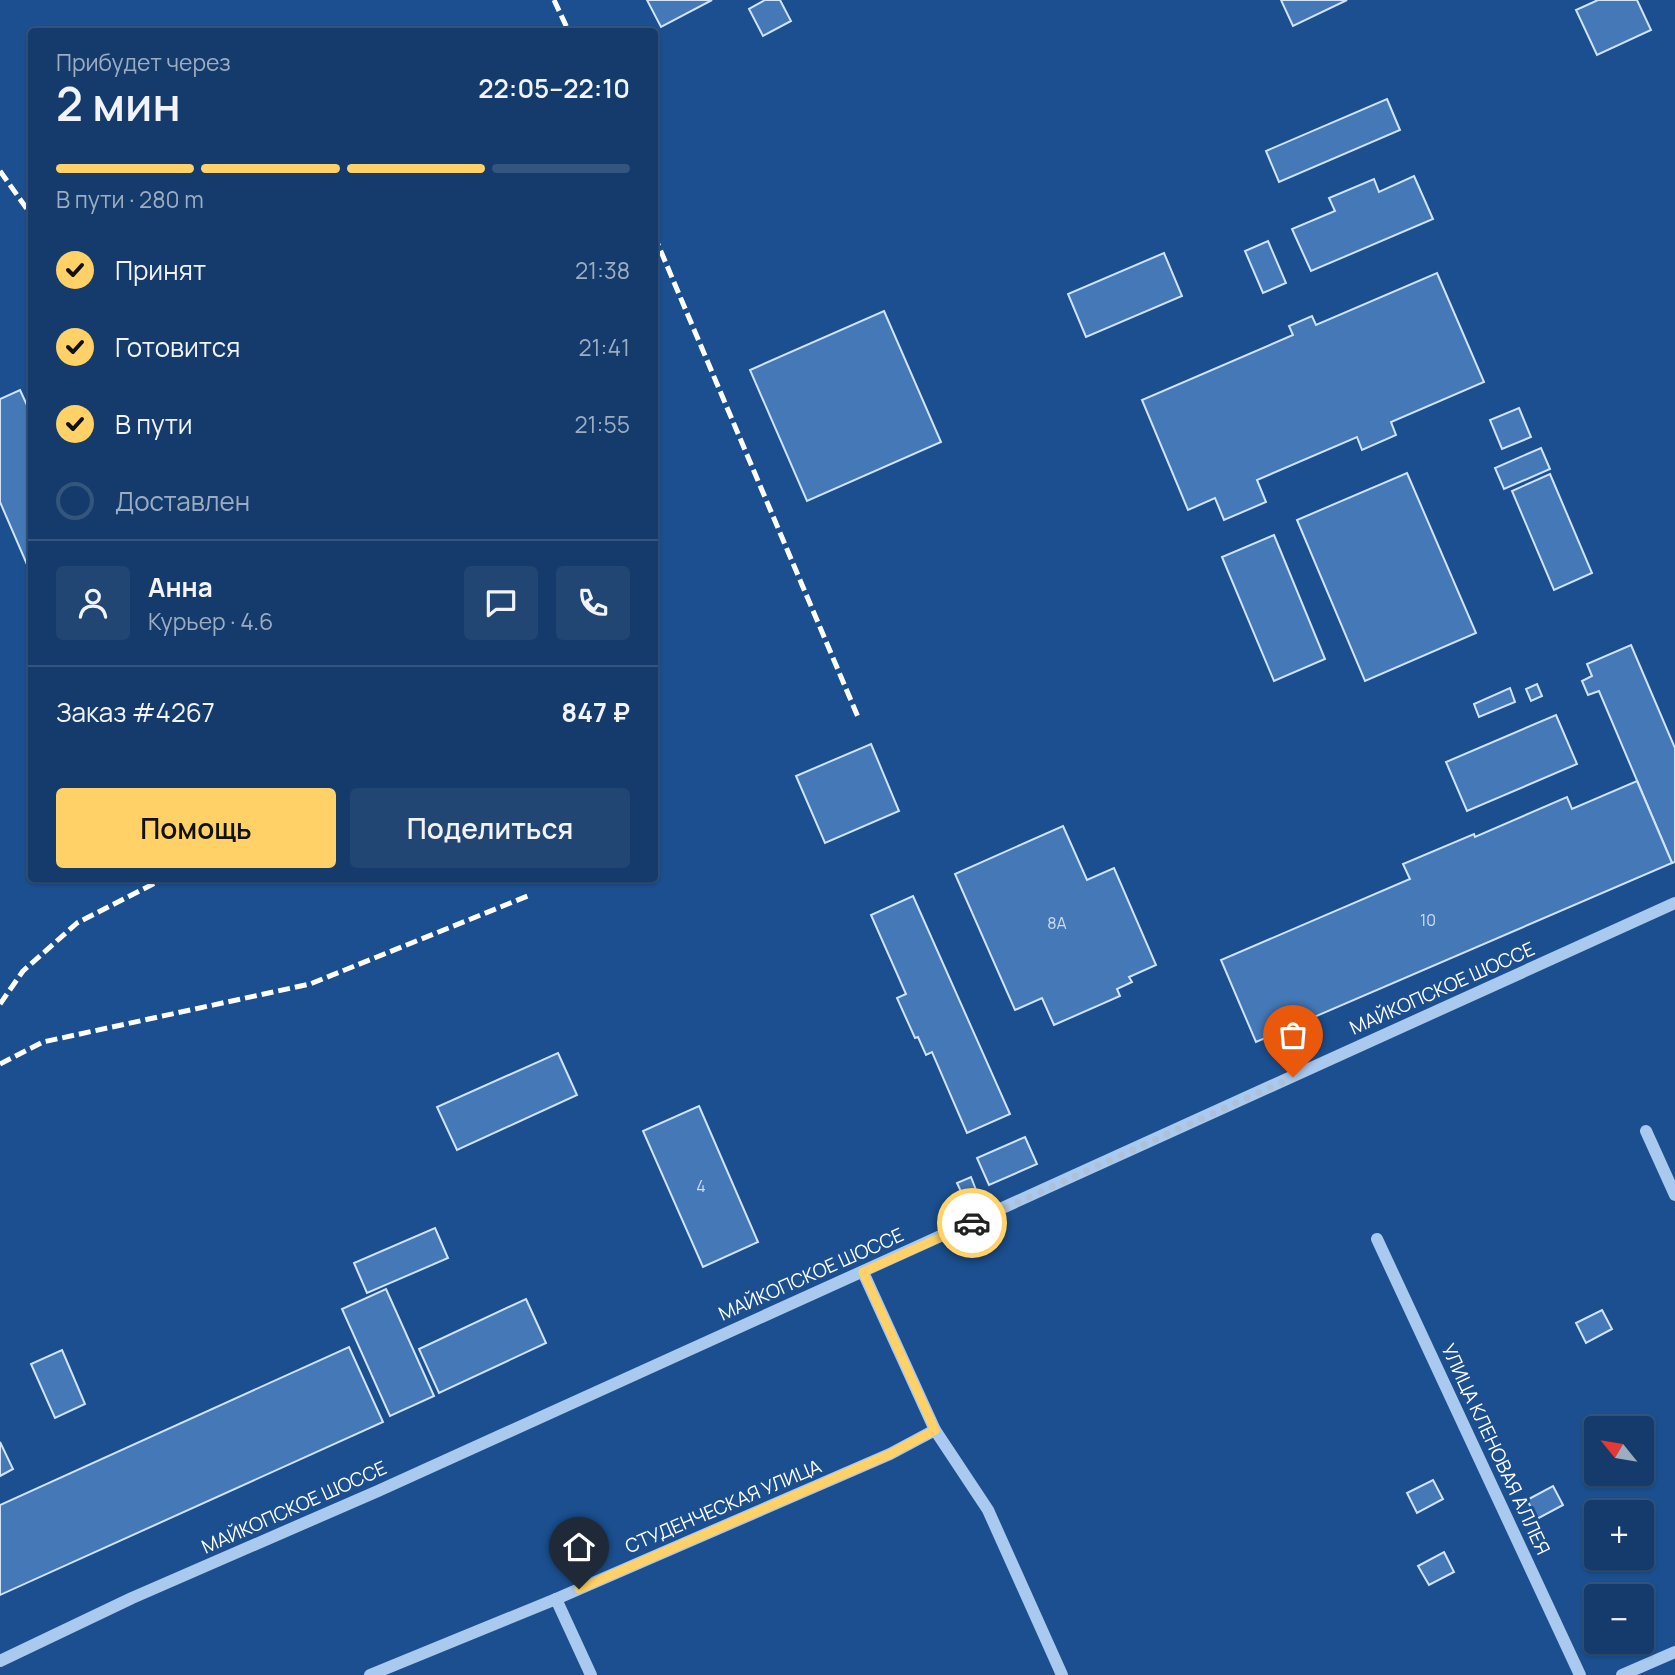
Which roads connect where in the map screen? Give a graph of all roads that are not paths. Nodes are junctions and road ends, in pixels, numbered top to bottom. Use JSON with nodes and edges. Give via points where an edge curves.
{"nodes":[{"id":1,"x":1675,"y":903,"type":"edge"},
{"id":2,"x":1646,"y":1130,"type":"dead end"},
{"id":3,"x":1675,"y":1195,"type":"edge"},
{"id":4,"x":1377,"y":1239,"type":"dead end"},
{"id":5,"x":863,"y":1272,"type":"junction"},
{"id":6,"x":935,"y":1430,"type":"junction"},
{"id":7,"x":555,"y":1599,"type":"junction"},
{"id":8,"x":1675,"y":1652,"type":"edge"},
{"id":9,"x":0,"y":1661,"type":"edge"},
{"id":10,"x":370,"y":1675,"type":"edge"},
{"id":11,"x":591,"y":1675,"type":"edge"},
{"id":12,"x":1062,"y":1675,"type":"edge"},
{"id":13,"x":1580,"y":1675,"type":"edge"},
{"id":14,"x":1622,"y":1675,"type":"edge"}],
"edges":[{"from":1,"to":5,"type":"street","name":"МАЙКОПСКОЕ ШОССЕ"},
{"from":2,"to":3,"type":"street"},
{"from":4,"to":13,"type":"street","name":"УЛИЦА КЛЕНОВАЯ АЛЛЕЯ"},
{"from":5,"to":6,"type":"street"},
{"from":5,"to":9,"type":"street","name":"МАЙКОПСКОЕ ШОССЕ"},
{"from":6,"to":7,"type":"street","name":"СТУДЕНЧЕСКАЯ УЛИЦА","via":[[890,1454]]},
{"from":6,"to":12,"type":"street","via":[[988,1510]]},
{"from":7,"to":10,"type":"street","name":"СТУДЕНЧЕСКАЯ УЛИЦА"},
{"from":7,"to":11,"type":"street"},
{"from":8,"to":14,"type":"street"}]}
